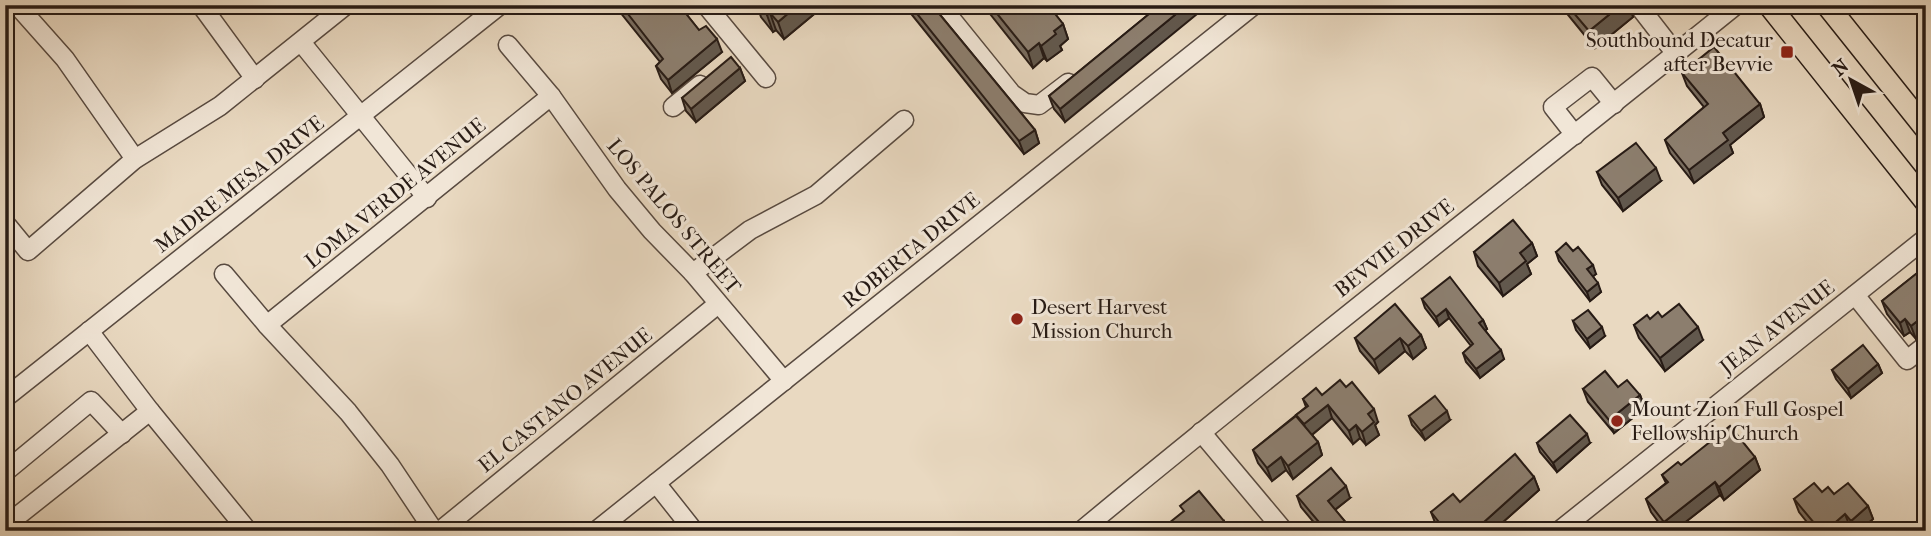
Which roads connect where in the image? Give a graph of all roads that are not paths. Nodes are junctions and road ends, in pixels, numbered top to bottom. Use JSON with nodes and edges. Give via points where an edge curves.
{"nodes":[{"id":1,"x":17,"y":5,"type":"edge"},
{"id":2,"x":201,"y":5,"type":"edge"},
{"id":3,"x":346,"y":5,"type":"edge"},
{"id":4,"x":500,"y":5,"type":"edge"},
{"id":5,"x":706,"y":5,"type":"edge"},
{"id":6,"x":940,"y":5,"type":"edge"},
{"id":7,"x":1254,"y":5,"type":"edge"},
{"id":8,"x":1638,"y":5,"type":"edge"},
{"id":9,"x":1736,"y":5,"type":"edge"},
{"id":10,"x":1769,"y":5,"type":"edge"},
{"id":11,"x":1827,"y":5,"type":"edge"},
{"id":12,"x":301,"y":42,"type":"junction"},
{"id":13,"x":508,"y":45,"type":"dead end"},
{"id":14,"x":1676,"y":54,"type":"junction"},
{"id":15,"x":1082,"y":72,"type":"edge"},
{"id":16,"x":713,"y":75,"type":"edge"},
{"id":17,"x":766,"y":78,"type":"dead end"},
{"id":18,"x":255,"y":79,"type":"junction"},
{"id":19,"x":551,"y":96,"type":"junction"},
{"id":20,"x":1614,"y":104,"type":"junction"},
{"id":21,"x":673,"y":107,"type":"dead end"},
{"id":22,"x":362,"y":117,"type":"junction"},
{"id":23,"x":904,"y":120,"type":"dead end"},
{"id":24,"x":1926,"y":129,"type":"edge"},
{"id":25,"x":1575,"y":135,"type":"junction"},
{"id":26,"x":135,"y":159,"type":"junction"},
{"id":27,"x":427,"y":198,"type":"junction"},
{"id":28,"x":1926,"y":202,"type":"edge"},
{"id":29,"x":5,"y":223,"type":"edge"},
{"id":30,"x":1926,"y":238,"type":"edge"},
{"id":31,"x":693,"y":273,"type":"junction"},
{"id":32,"x":224,"y":274,"type":"dead end"},
{"id":33,"x":1855,"y":295,"type":"junction"},
{"id":34,"x":718,"y":304,"type":"junction"},
{"id":35,"x":267,"y":326,"type":"junction"},
{"id":36,"x":89,"y":331,"type":"junction"},
{"id":37,"x":1926,"y":345,"type":"edge"},
{"id":38,"x":783,"y":381,"type":"junction"},
{"id":39,"x":5,"y":398,"type":"edge"},
{"id":40,"x":150,"y":411,"type":"junction"},
{"id":41,"x":1201,"y":432,"type":"junction"},
{"id":42,"x":122,"y":434,"type":"junction"},
{"id":43,"x":5,"y":472,"type":"edge"},
{"id":44,"x":656,"y":483,"type":"junction"},
{"id":45,"x":5,"y":526,"type":"edge"},
{"id":46,"x":248,"y":531,"type":"edge"},
{"id":47,"x":435,"y":531,"type":"edge"},
{"id":48,"x":440,"y":531,"type":"edge"},
{"id":49,"x":596,"y":531,"type":"edge"},
{"id":50,"x":694,"y":531,"type":"edge"},
{"id":51,"x":1081,"y":531,"type":"edge"},
{"id":52,"x":1284,"y":531,"type":"edge"},
{"id":53,"x":1559,"y":531,"type":"edge"}],
"edges":[{"from":1,"to":26,"type":"street","via":[[65,59]]},
{"from":2,"to":18,"type":"street"},
{"from":3,"to":12,"type":"street"},
{"from":4,"to":22,"type":"street","name":"MADRE MESA DRIVE"},
{"from":5,"to":17,"type":"street","via":[[738,54]]},
{"from":6,"to":15,"type":"street","via":[[1012,94],[1025,103],[1038,105]]},
{"from":7,"to":38,"type":"street","name":"ROBERTA DRIVE"},
{"from":8,"to":14,"type":"street"},
{"from":9,"to":14,"type":"street","name":"BEVVIE DRIVE"},
{"from":10,"to":28,"type":"main road"},
{"from":11,"to":24,"type":"main road"},
{"from":12,"to":18,"type":"street"},
{"from":12,"to":22,"type":"street"},
{"from":13,"to":19,"type":"street","name":"LOS PALOS STREET"},
{"from":14,"to":20,"type":"street","name":"BEVVIE DRIVE"},
{"from":16,"to":21,"type":"street"},
{"from":18,"to":26,"type":"street"},
{"from":19,"to":27,"type":"street","name":"LOMA VERDE AVENUE"},
{"from":19,"to":31,"type":"street","name":"LOS PALOS STREET","via":[[617,189]]},
{"from":20,"to":25,"type":"street","name":"BEVVIE DRIVE"},
{"from":20,"to":25,"type":"street","via":[[1591,76],[1553,107]]},
{"from":22,"to":27,"type":"street"},
{"from":22,"to":36,"type":"street","name":"MADRE MESA DRIVE"},
{"from":23,"to":31,"type":"street","via":[[816,195],[750,230]]},
{"from":25,"to":41,"type":"street","name":"BEVVIE DRIVE"},
{"from":26,"to":29,"type":"street","via":[[28,251]]},
{"from":27,"to":35,"type":"street","name":"LOMA VERDE AVENUE"},
{"from":30,"to":33,"type":"street","name":"JEAN AVENUE"},
{"from":31,"to":34,"type":"street","name":"LOS PALOS STREET"},
{"from":32,"to":35,"type":"street"},
{"from":33,"to":37,"type":"street","via":[[1907,359]]},
{"from":33,"to":53,"type":"street","name":"JEAN AVENUE"},
{"from":34,"to":38,"type":"street","name":"LOS PALOS STREET"},
{"from":34,"to":48,"type":"street","name":"EL CASTANO AVENUE"},
{"from":35,"to":47,"type":"street","via":[[348,412]]},
{"from":36,"to":39,"type":"street","name":"MADRE MESA DRIVE"},
{"from":36,"to":40,"type":"street"},
{"from":38,"to":44,"type":"street","name":"ROBERTA DRIVE"},
{"from":40,"to":42,"type":"street"},
{"from":40,"to":46,"type":"street"},
{"from":41,"to":51,"type":"street","name":"BEVVIE DRIVE"},
{"from":41,"to":52,"type":"street"},
{"from":42,"to":43,"type":"street","via":[[91,401]]},
{"from":42,"to":45,"type":"street"},
{"from":44,"to":49,"type":"street","name":"ROBERTA DRIVE"},
{"from":44,"to":50,"type":"street"}]}
